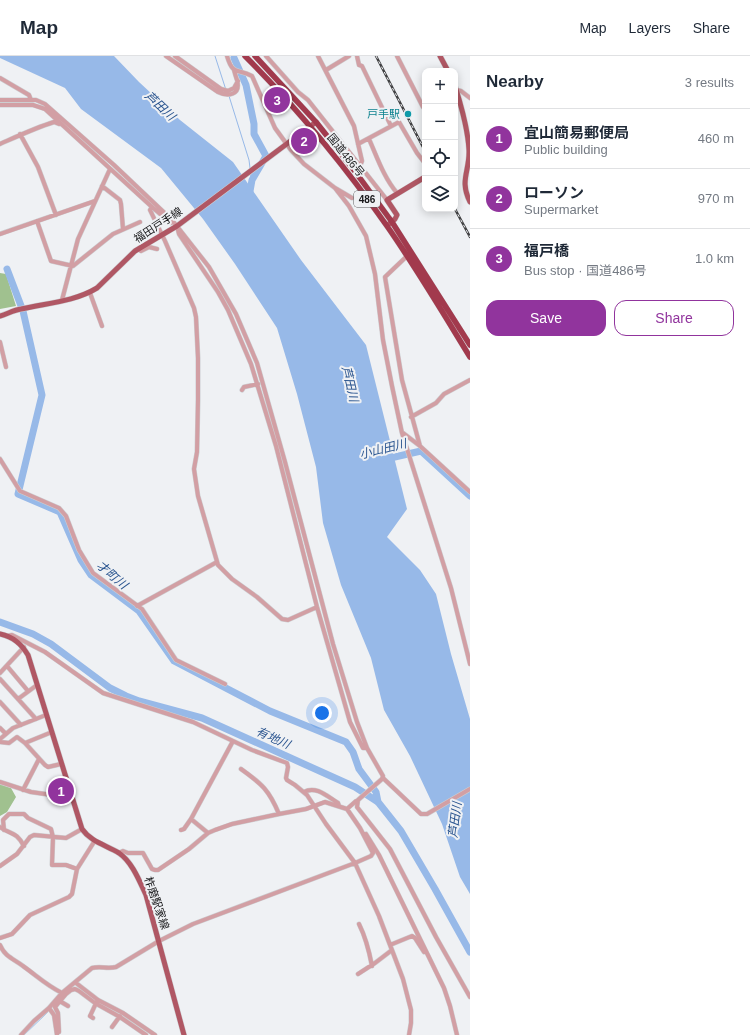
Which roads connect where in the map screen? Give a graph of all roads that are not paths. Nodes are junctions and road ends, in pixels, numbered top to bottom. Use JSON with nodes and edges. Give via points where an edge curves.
{"nodes":[{"id":1,"x":166,"y":56,"type":"edge"},
{"id":2,"x":176,"y":56,"type":"edge"},
{"id":3,"x":227,"y":56,"type":"edge"},
{"id":4,"x":245,"y":56,"type":"edge"},
{"id":5,"x":255,"y":56,"type":"edge"},
{"id":6,"x":266,"y":56,"type":"edge"},
{"id":7,"x":318,"y":56,"type":"edge"},
{"id":8,"x":349,"y":56,"type":"edge"},
{"id":9,"x":356,"y":56,"type":"edge"},
{"id":10,"x":397,"y":56,"type":"edge"},
{"id":11,"x":440,"y":56,"type":"edge"},
{"id":12,"x":446,"y":68,"type":"edge"},
{"id":13,"x":234,"y":70,"type":"junction"},
{"id":14,"x":326,"y":70,"type":"junction"},
{"id":15,"x":0,"y":78,"type":"edge"},
{"id":16,"x":238,"y":81,"type":"junction"},
{"id":17,"x":458,"y":90,"type":"edge"},
{"id":18,"x":470,"y":98,"type":"edge"},
{"id":19,"x":0,"y":100,"type":"edge"},
{"id":20,"x":31,"y":100,"type":"junction"},
{"id":21,"x":458,"y":101,"type":"edge"},
{"id":22,"x":0,"y":105,"type":"edge"},
{"id":23,"x":422,"y":106,"type":"edge"},
{"id":24,"x":316,"y":122,"type":"junction"},
{"id":25,"x":63,"y":126,"type":"junction"},
{"id":26,"x":391,"y":126,"type":"junction"},
{"id":27,"x":309,"y":127,"type":"junction"},
{"id":28,"x":20,"y":134,"type":"junction"},
{"id":29,"x":368,"y":139,"type":"junction"},
{"id":30,"x":0,"y":144,"type":"edge"},
{"id":31,"x":287,"y":144,"type":"junction"},
{"id":32,"x":358,"y":144,"type":"junction"},
{"id":33,"x":422,"y":159,"type":"edge"},
{"id":34,"x":360,"y":166,"type":"junction"},
{"id":35,"x":110,"y":169,"type":"junction"},
{"id":36,"x":422,"y":179,"type":"edge"},
{"id":37,"x":102,"y":186,"type":"junction"},
{"id":38,"x":335,"y":188,"type":"junction"},
{"id":39,"x":397,"y":194,"type":"junction"},
{"id":40,"x":352,"y":198,"type":"dead end"},
{"id":41,"x":386,"y":200,"type":"junction"},
{"id":42,"x":95,"y":201,"type":"junction"},
{"id":43,"x":470,"y":202,"type":"edge"},
{"id":44,"x":152,"y":207,"type":"junction"},
{"id":45,"x":56,"y":215,"type":"junction"},
{"id":46,"x":37,"y":222,"type":"junction"},
{"id":47,"x":140,"y":222,"type":"dead end"},
{"id":48,"x":392,"y":222,"type":"junction"},
{"id":49,"x":178,"y":225,"type":"junction"},
{"id":50,"x":387,"y":226,"type":"junction"},
{"id":51,"x":123,"y":229,"type":"junction"},
{"id":52,"x":0,"y":234,"type":"edge"},
{"id":53,"x":162,"y":235,"type":"junction"},
{"id":54,"x":139,"y":249,"type":"junction"},
{"id":55,"x":157,"y":249,"type":"dead end"},
{"id":56,"x":407,"y":256,"type":"junction"},
{"id":57,"x":71,"y":264,"type":"junction"},
{"id":58,"x":90,"y":293,"type":"junction"},
{"id":59,"x":62,"y":300,"type":"junction"},
{"id":60,"x":0,"y":316,"type":"edge"},
{"id":61,"x":102,"y":326,"type":"dead end"},
{"id":62,"x":0,"y":342,"type":"edge"},
{"id":63,"x":470,"y":345,"type":"edge"},
{"id":64,"x":252,"y":353,"type":"junction"},
{"id":65,"x":470,"y":358,"type":"edge"},
{"id":66,"x":251,"y":364,"type":"junction"},
{"id":67,"x":6,"y":367,"type":"dead end"},
{"id":68,"x":470,"y":380,"type":"edge"},
{"id":69,"x":258,"y":384,"type":"junction"},
{"id":70,"x":242,"y":390,"type":"dead end"},
{"id":71,"x":411,"y":417,"type":"junction"},
{"id":72,"x":402,"y":433,"type":"junction"},
{"id":73,"x":420,"y":446,"type":"junction"},
{"id":74,"x":0,"y":459,"type":"edge"},
{"id":75,"x":470,"y":492,"type":"edge"},
{"id":76,"x":217,"y":562,"type":"junction"},
{"id":77,"x":137,"y":606,"type":"junction"},
{"id":78,"x":317,"y":607,"type":"junction"},
{"id":79,"x":0,"y":634,"type":"edge"},
{"id":80,"x":7,"y":636,"type":"junction"},
{"id":81,"x":24,"y":648,"type":"junction"},
{"id":82,"x":470,"y":664,"type":"edge"},
{"id":83,"x":6,"y":666,"type":"junction"},
{"id":84,"x":0,"y":673,"type":"edge"},
{"id":85,"x":0,"y":678,"type":"edge"},
{"id":86,"x":37,"y":684,"type":"junction"},
{"id":87,"x":225,"y":684,"type":"dead end"},
{"id":88,"x":28,"y":691,"type":"junction"},
{"id":89,"x":18,"y":699,"type":"junction"},
{"id":90,"x":0,"y":702,"type":"edge"},
{"id":91,"x":46,"y":714,"type":"junction"},
{"id":92,"x":36,"y":719,"type":"junction"},
{"id":93,"x":21,"y":725,"type":"junction"},
{"id":94,"x":0,"y":728,"type":"edge"},
{"id":95,"x":52,"y":732,"type":"junction"},
{"id":96,"x":6,"y":734,"type":"junction"},
{"id":97,"x":0,"y":741,"type":"edge"},
{"id":98,"x":233,"y":741,"type":"junction"},
{"id":99,"x":25,"y":743,"type":"junction"},
{"id":100,"x":367,"y":748,"type":"junction"},
{"id":101,"x":39,"y":758,"type":"junction"},
{"id":102,"x":61,"y":764,"type":"junction"},
{"id":103,"x":241,"y":769,"type":"dead end"},
{"id":104,"x":382,"y":778,"type":"junction"},
{"id":105,"x":0,"y":782,"type":"edge"},
{"id":106,"x":470,"y":789,"type":"edge"},
{"id":107,"x":23,"y":790,"type":"junction"},
{"id":108,"x":304,"y":792,"type":"junction"},
{"id":109,"x":72,"y":798,"type":"junction"},
{"id":110,"x":358,"y":801,"type":"junction"},
{"id":111,"x":314,"y":806,"type":"junction"},
{"id":112,"x":340,"y":806,"type":"junction"},
{"id":113,"x":348,"y":809,"type":"junction"},
{"id":114,"x":279,"y":814,"type":"junction"},
{"id":115,"x":191,"y":819,"type":"junction"},
{"id":116,"x":2,"y":828,"type":"edge"},
{"id":117,"x":360,"y":828,"type":"junction"},
{"id":118,"x":82,"y":830,"type":"junction"},
{"id":119,"x":181,"y":830,"type":"dead end"},
{"id":120,"x":208,"y":833,"type":"junction"},
{"id":121,"x":53,"y":837,"type":"junction"},
{"id":122,"x":94,"y":842,"type":"junction"},
{"id":123,"x":24,"y":846,"type":"junction"},
{"id":124,"x":119,"y":853,"type":"junction"},
{"id":125,"x":355,"y":863,"type":"junction"},
{"id":126,"x":0,"y":866,"type":"edge"},
{"id":127,"x":77,"y":869,"type":"junction"},
{"id":128,"x":359,"y":924,"type":"dead end"},
{"id":129,"x":0,"y":938,"type":"edge"},
{"id":130,"x":159,"y":941,"type":"junction"},
{"id":131,"x":0,"y":946,"type":"edge"},
{"id":132,"x":391,"y":948,"type":"junction"},
{"id":133,"x":428,"y":954,"type":"junction"},
{"id":134,"x":372,"y":966,"type":"junction"},
{"id":135,"x":358,"y":974,"type":"dead end"},
{"id":136,"x":76,"y":983,"type":"junction"},
{"id":137,"x":62,"y":993,"type":"junction"},
{"id":138,"x":470,"y":997,"type":"edge"},
{"id":139,"x":59,"y":1000,"type":"junction"},
{"id":140,"x":97,"y":1001,"type":"junction"},
{"id":141,"x":68,"y":1006,"type":"dead end"},
{"id":142,"x":50,"y":1009,"type":"junction"},
{"id":143,"x":121,"y":1015,"type":"junction"},
{"id":144,"x":93,"y":1018,"type":"dead end"},
{"id":145,"x":112,"y":1027,"type":"dead end"},
{"id":146,"x":138,"y":1028,"type":"junction"},
{"id":147,"x":59,"y":1033,"type":"edge"},
{"id":148,"x":21,"y":1035,"type":"edge"},
{"id":149,"x":134,"y":1035,"type":"edge"},
{"id":150,"x":146,"y":1035,"type":"edge"},
{"id":151,"x":155,"y":1035,"type":"edge"},
{"id":152,"x":184,"y":1035,"type":"edge"},
{"id":153,"x":409,"y":1035,"type":"edge"},
{"id":154,"x":457,"y":1035,"type":"edge"}],
"edges":[{"from":1,"to":16,"type":"street","via":[[225,95],[236,91]]},
{"from":2,"to":16,"type":"street","via":[[221,89],[228,91],[234,88]]},
{"from":3,"to":13,"type":"street"},
{"from":4,"to":27,"type":"highway","name":"国道486号","number":"486"},
{"from":5,"to":24,"type":"highway","name":"国道486号","number":"486"},
{"from":6,"to":34,"type":"street","via":[[308,100]]},
{"from":7,"to":14,"type":"street"},
{"from":8,"to":14,"type":"street"},
{"from":9,"to":26,"type":"street"},
{"from":10,"to":23,"type":"street"},
{"from":11,"to":12,"type":"main road"},
{"from":13,"to":16,"type":"street"},
{"from":13,"to":31,"type":"street","via":[[252,76],[275,128]]},
{"from":14,"to":32,"type":"street","via":[[354,126]]},
{"from":15,"to":20,"type":"street","via":[[29,95]]},
{"from":17,"to":18,"type":"street"},
{"from":19,"to":20,"type":"street"},
{"from":20,"to":49,"type":"street","via":[[51,108]]},
{"from":21,"to":43,"type":"main road","via":[[469,151],[464,185]]},
{"from":22,"to":25,"type":"street","via":[[40,107]]},
{"from":24,"to":27,"type":"main road","name":"福田戸手線"},
{"from":24,"to":48,"type":"highway","name":"国道486号","number":"486"},
{"from":25,"to":28,"type":"street","via":[[54,122]]},
{"from":25,"to":35,"type":"street"},
{"from":26,"to":29,"type":"street"},
{"from":26,"to":33,"type":"street","via":[[399,122]]},
{"from":27,"to":31,"type":"main road","name":"福田戸手線"},
{"from":27,"to":50,"type":"highway","name":"国道486号","number":"486","via":[[349,174]]},
{"from":28,"to":30,"type":"street"},
{"from":28,"to":45,"type":"street","via":[[38,167]]},
{"from":29,"to":32,"type":"street"},
{"from":29,"to":39,"type":"street"},
{"from":31,"to":38,"type":"street","via":[[304,164]]},
{"from":31,"to":49,"type":"main road","name":"福田戸手線"},
{"from":32,"to":34,"type":"street","via":[[362,161]]},
{"from":34,"to":41,"type":"street"},
{"from":35,"to":37,"type":"street"},
{"from":35,"to":44,"type":"street"},
{"from":36,"to":39,"type":"main road"},
{"from":37,"to":42,"type":"street"},
{"from":37,"to":51,"type":"street","via":[[122,204]]},
{"from":38,"to":40,"type":"street"},
{"from":38,"to":72,"type":"street","via":[[366,236],[375,274],[383,340]]},
{"from":39,"to":41,"type":"main road"},
{"from":41,"to":48,"type":"main road","via":[[396,215]]},
{"from":42,"to":45,"type":"street"},
{"from":42,"to":57,"type":"street","via":[[78,239]]},
{"from":44,"to":49,"type":"street"},
{"from":44,"to":53,"type":"street","via":[[150,210]]},
{"from":45,"to":46,"type":"street"},
{"from":46,"to":52,"type":"street"},
{"from":46,"to":57,"type":"street","via":[[51,261]]},
{"from":47,"to":51,"type":"street"},
{"from":48,"to":50,"type":"main road"},
{"from":48,"to":63,"type":"highway","name":"国道486号","number":"486"},
{"from":49,"to":53,"type":"main road","name":"福田戸手線"},
{"from":49,"to":64,"type":"street","via":[[209,267],[236,314]]},
{"from":49,"to":66,"type":"street","via":[[179,234],[228,310]]},
{"from":50,"to":56,"type":"highway","name":"国道486号","number":"486"},
{"from":51,"to":57,"type":"street","via":[[106,238],[73,266]]},
{"from":53,"to":54,"type":"main road","name":"福田戸手線"},
{"from":53,"to":76,"type":"street","via":[[196,317],[198,438],[194,469],[198,496]]},
{"from":54,"to":55,"type":"street"},
{"from":54,"to":58,"type":"main road","name":"福田戸手線"},
{"from":56,"to":65,"type":"highway","name":"国道486号","number":"486"},
{"from":56,"to":71,"type":"street","via":[[384,277]]},
{"from":57,"to":59,"type":"street"},
{"from":58,"to":59,"type":"main road","name":"福田戸手線"},
{"from":58,"to":61,"type":"street"},
{"from":59,"to":60,"type":"main road","name":"福田戸手線"},
{"from":62,"to":67,"type":"street"},
{"from":64,"to":66,"type":"street"},
{"from":64,"to":100,"type":"street","via":[[283,454],[334,644]]},
{"from":66,"to":69,"type":"street"},
{"from":68,"to":71,"type":"street"},
{"from":69,"to":70,"type":"street","via":[[244,387]]},
{"from":69,"to":78,"type":"street"},
{"from":71,"to":73,"type":"street"},
{"from":72,"to":73,"type":"street"},
{"from":72,"to":82,"type":"street","via":[[451,588]]},
{"from":73,"to":75,"type":"street"},
{"from":74,"to":77,"type":"street","via":[[20,491],[59,508],[66,516],[79,550],[93,573]]},
{"from":76,"to":77,"type":"street"},
{"from":76,"to":78,"type":"street","via":[[223,571],[282,619],[288,620]]},
{"from":77,"to":87,"type":"street","via":[[176,660]]},
{"from":78,"to":100,"type":"street","via":[[350,722],[363,748]]},
{"from":79,"to":80,"type":"main road"},
{"from":80,"to":81,"type":"main road"},
{"from":80,"to":98,"type":"street","via":[[12,635],[45,652],[103,693],[193,722]]},
{"from":81,"to":83,"type":"street"},
{"from":81,"to":86,"type":"main road","name":"柞磨駅家線"},
{"from":83,"to":84,"type":"street"},
{"from":83,"to":88,"type":"street"},
{"from":85,"to":89,"type":"street"},
{"from":86,"to":88,"type":"street"},
{"from":86,"to":91,"type":"main road","name":"柞磨駅家線"},
{"from":88,"to":89,"type":"street"},
{"from":89,"to":92,"type":"street"},
{"from":90,"to":93,"type":"street"},
{"from":91,"to":92,"type":"street"},
{"from":91,"to":95,"type":"main road","name":"柞磨駅家線"},
{"from":92,"to":93,"type":"street"},
{"from":93,"to":96,"type":"street"},
{"from":94,"to":96,"type":"street"},
{"from":95,"to":99,"type":"street"},
{"from":95,"to":102,"type":"main road","name":"柞磨駅家線"},
{"from":96,"to":97,"type":"street"},
{"from":97,"to":99,"type":"street","via":[[9,743],[17,737]]},
{"from":98,"to":108,"type":"street","via":[[287,763],[287,780]]},
{"from":98,"to":115,"type":"street"},
{"from":99,"to":101,"type":"street"},
{"from":100,"to":104,"type":"street"},
{"from":101,"to":102,"type":"street","via":[[48,767]]},
{"from":101,"to":107,"type":"street"},
{"from":102,"to":109,"type":"main road","name":"柞磨駅家線"},
{"from":103,"to":114,"type":"street","via":[[267,791]]},
{"from":104,"to":106,"type":"street","via":[[421,814],[427,814]]},
{"from":104,"to":110,"type":"street"},
{"from":105,"to":107,"type":"street"},
{"from":107,"to":109,"type":"street"},
{"from":108,"to":111,"type":"street"},
{"from":108,"to":112,"type":"street","via":[[316,790]]},
{"from":109,"to":118,"type":"main road","name":"柞磨駅家線"},
{"from":110,"to":113,"type":"street"},
{"from":110,"to":138,"type":"street","via":[[357,807],[390,849]]},
{"from":111,"to":112,"type":"street","via":[[325,802]]},
{"from":111,"to":114,"type":"street"},
{"from":111,"to":125,"type":"street"},
{"from":112,"to":113,"type":"street"},
{"from":113,"to":117,"type":"street"},
{"from":114,"to":120,"type":"street","via":[[232,824]]},
{"from":115,"to":119,"type":"street"},
{"from":115,"to":120,"type":"street"},
{"from":116,"to":121,"type":"street","via":[[3,820],[9,814],[24,814],[51,829]]},
{"from":116,"to":123,"type":"street","via":[[20,838]]},
{"from":117,"to":125,"type":"street","via":[[373,853]]},
{"from":117,"to":133,"type":"street","via":[[365,831],[379,855]]},
{"from":118,"to":121,"type":"street","via":[[66,838]]},
{"from":118,"to":122,"type":"main road","name":"柞磨駅家線"},
{"from":120,"to":124,"type":"street","via":[[190,849],[158,870],[152,869],[143,853]]},
{"from":121,"to":123,"type":"street","via":[[34,835]]},
{"from":121,"to":127,"type":"street","via":[[52,865],[66,865]]},
{"from":122,"to":124,"type":"main road","name":"柞磨駅家線"},
{"from":122,"to":127,"type":"street"},
{"from":123,"to":126,"type":"street"},
{"from":124,"to":130,"type":"main road","name":"柞磨駅家線","via":[[127,860],[146,895]]},
{"from":125,"to":130,"type":"street","via":[[193,924]]},
{"from":125,"to":132,"type":"street","via":[[380,916]]},
{"from":127,"to":129,"type":"street","via":[[72,894],[30,915],[12,934]]},
{"from":128,"to":134,"type":"street","via":[[365,935]]},
{"from":130,"to":136,"type":"street","via":[[116,967],[92,968]]},
{"from":130,"to":152,"type":"main road","name":"柞磨駅家線"},
{"from":131,"to":137,"type":"street","via":[[9,958]]},
{"from":132,"to":133,"type":"street","via":[[412,936]]},
{"from":132,"to":134,"type":"street"},
{"from":132,"to":153,"type":"street","via":[[411,1010]]},
{"from":133,"to":154,"type":"street","via":[[444,988]]},
{"from":134,"to":135,"type":"street"},
{"from":136,"to":137,"type":"street"},
{"from":136,"to":140,"type":"street"},
{"from":137,"to":139,"type":"street"},
{"from":139,"to":140,"type":"street","via":[[74,989]]},
{"from":139,"to":141,"type":"street"},
{"from":139,"to":142,"type":"street"},
{"from":139,"to":147,"type":"street","via":[[55,1007]]},
{"from":140,"to":143,"type":"street"},
{"from":140,"to":144,"type":"street","via":[[90,1014]]},
{"from":142,"to":147,"type":"street"},
{"from":142,"to":148,"type":"street"},
{"from":143,"to":145,"type":"street"},
{"from":143,"to":146,"type":"street"},
{"from":146,"to":149,"type":"street"},
{"from":146,"to":150,"type":"street"},
{"from":146,"to":151,"type":"street"}]}
